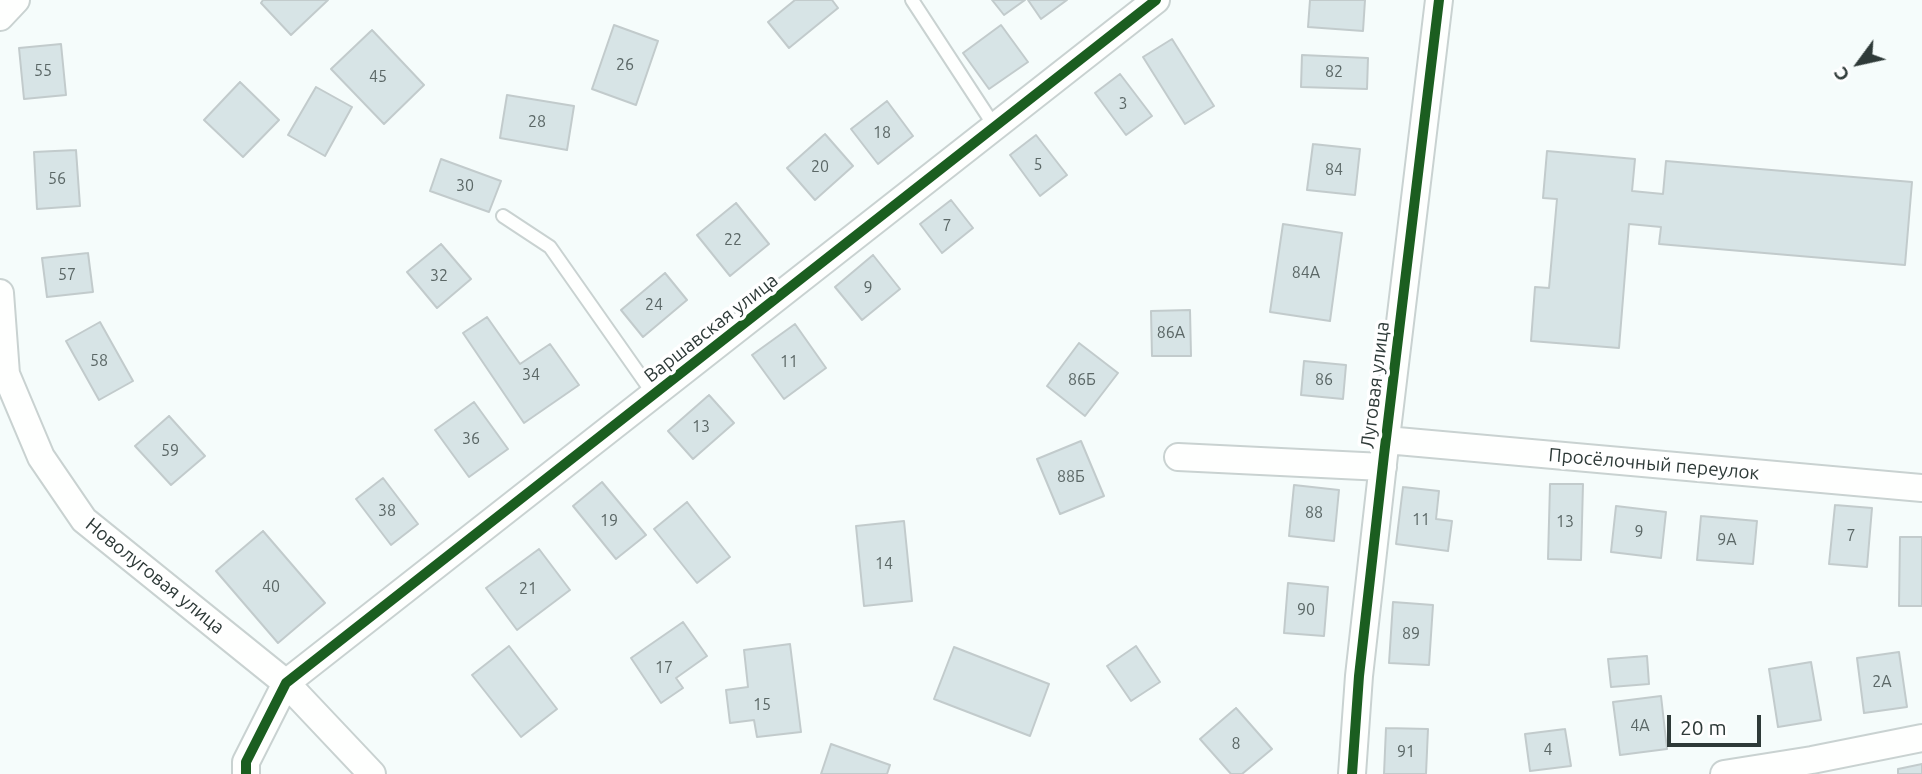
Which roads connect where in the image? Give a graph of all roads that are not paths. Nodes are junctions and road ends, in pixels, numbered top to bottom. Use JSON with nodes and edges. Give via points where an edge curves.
{"nodes":[{"id":1,"x":16,"y":0,"type":"edge"},
{"id":2,"x":912,"y":0,"type":"edge"},
{"id":3,"x":1156,"y":0,"type":"edge"},
{"id":4,"x":1439,"y":0,"type":"edge"},
{"id":5,"x":0,"y":17,"type":"edge"},
{"id":6,"x":995,"y":127,"type":"junction"},
{"id":7,"x":503,"y":216,"type":"dead end"},
{"id":8,"x":0,"y":293,"type":"edge"},
{"id":9,"x":654,"y":395,"type":"junction"},
{"id":10,"x":1386,"y":440,"type":"junction"},
{"id":11,"x":1178,"y":457,"type":"dead end"},
{"id":12,"x":1383,"y":467,"type":"junction"},
{"id":13,"x":1922,"y":488,"type":"edge"},
{"id":14,"x":286,"y":683,"type":"junction"},
{"id":15,"x":1922,"y":738,"type":"edge"},
{"id":16,"x":246,"y":774,"type":"edge"},
{"id":17,"x":372,"y":774,"type":"edge"},
{"id":18,"x":1352,"y":774,"type":"edge"},
{"id":19,"x":1724,"y":774,"type":"edge"}],
"edges":[{"from":1,"to":5,"type":"street"},
{"from":2,"to":6,"type":"lane"},
{"from":3,"to":6,"type":"street","name":"Варшавская улица"},
{"from":4,"to":10,"type":"street","name":"Луговая улица"},
{"from":6,"to":9,"type":"street","name":"Варшавская улица"},
{"from":7,"to":9,"type":"lane","via":[[550,247]]},
{"from":8,"to":14,"type":"street","name":"Новолуговая улица","via":[[6,374],[41,457],[84,520]]},
{"from":9,"to":14,"type":"street","name":"Варшавская улица"},
{"from":10,"to":12,"type":"street","name":"Луговая улица"},
{"from":10,"to":13,"type":"street","name":"Просёлочный переулок"},
{"from":11,"to":12,"type":"street"},
{"from":12,"to":18,"type":"street","name":"Луговая улица"},
{"from":14,"to":16,"type":"street","via":[[246,762]]},
{"from":14,"to":17,"type":"street","name":"Новолуговая улица"},
{"from":15,"to":19,"type":"street"}]}
